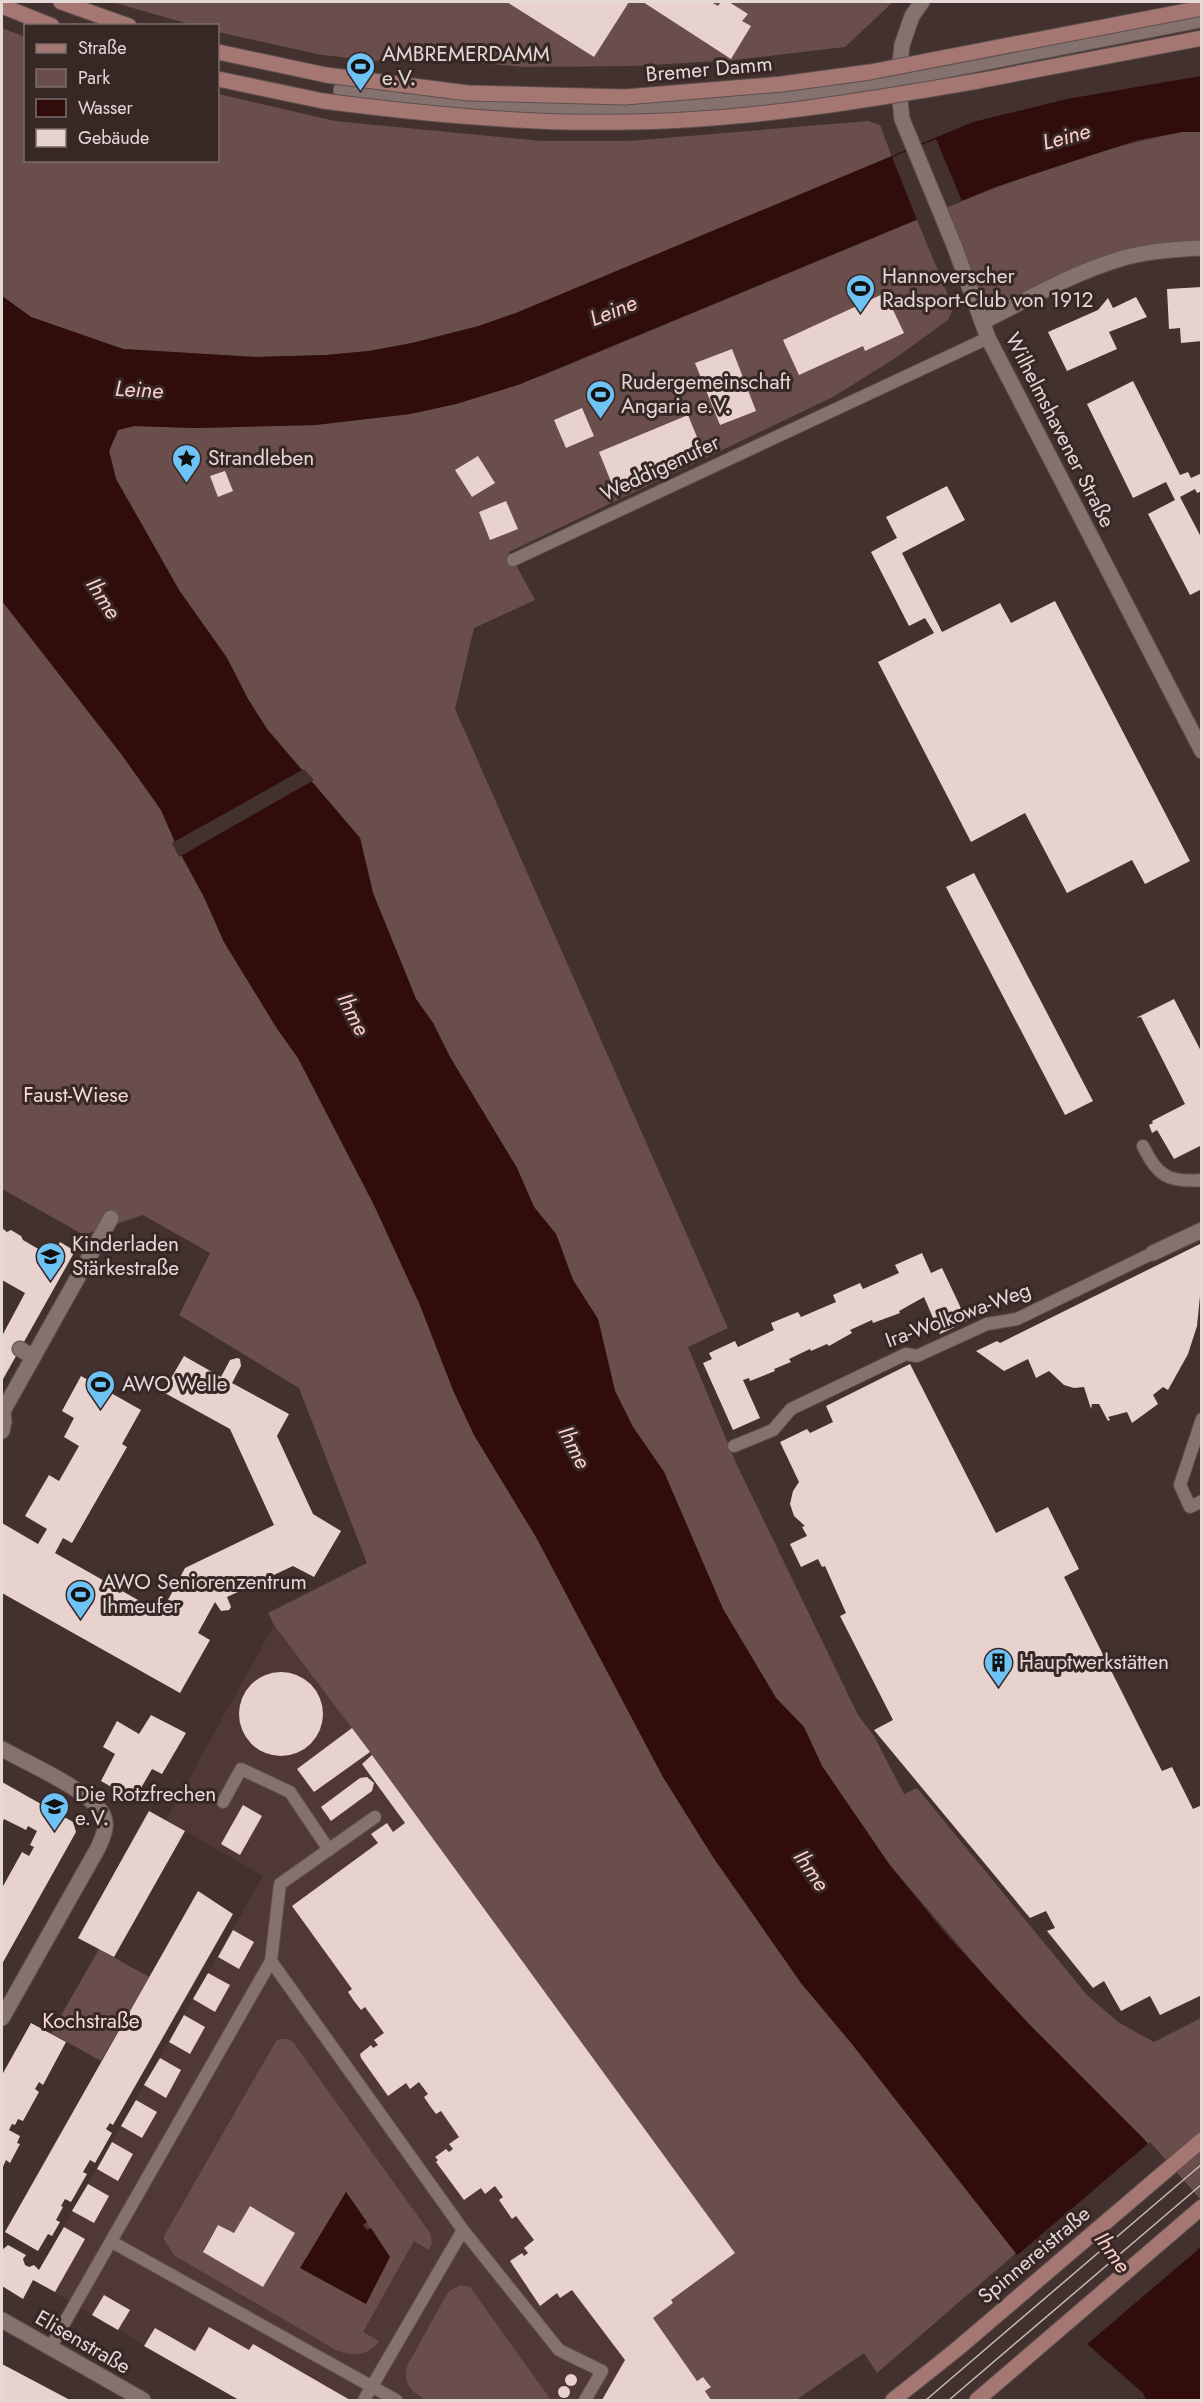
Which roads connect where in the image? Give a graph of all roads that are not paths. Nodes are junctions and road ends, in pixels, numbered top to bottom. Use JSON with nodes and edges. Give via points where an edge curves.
{"nodes":[{"id":1,"x":61,"y":2,"type":"edge"},
{"id":2,"x":922,"y":2,"type":"edge"},
{"id":3,"x":2,"y":6,"type":"edge"},
{"id":4,"x":1202,"y":9,"type":"edge"},
{"id":5,"x":1202,"y":21,"type":"edge"},
{"id":6,"x":47,"y":24,"type":"edge"},
{"id":7,"x":123,"y":24,"type":"edge"},
{"id":8,"x":1202,"y":38,"type":"edge"},
{"id":9,"x":219,"y":52,"type":"edge"},
{"id":10,"x":219,"y":79,"type":"edge"},
{"id":11,"x":898,"y":81,"type":"junction"},
{"id":12,"x":341,"y":90,"type":"dead end"},
{"id":13,"x":1202,"y":248,"type":"edge"},
{"id":14,"x":982,"y":322,"type":"junction"},
{"id":15,"x":988,"y":338,"type":"junction"},
{"id":16,"x":513,"y":560,"type":"dead end"},
{"id":17,"x":1202,"y":751,"type":"edge"},
{"id":18,"x":1143,"y":1146,"type":"dead end"},
{"id":19,"x":1202,"y":1180,"type":"edge"},
{"id":20,"x":111,"y":1218,"type":"dead end"},
{"id":21,"x":1202,"y":1230,"type":"edge"},
{"id":22,"x":1153,"y":1253,"type":"joint"},
{"id":23,"x":20,"y":1349,"type":"dead end"},
{"id":24,"x":33,"y":1357,"type":"junction"},
{"id":25,"x":2,"y":1411,"type":"edge"},
{"id":26,"x":1202,"y":1419,"type":"edge"},
{"id":27,"x":2,"y":1431,"type":"edge"},
{"id":28,"x":734,"y":1446,"type":"dead end"},
{"id":29,"x":1202,"y":1502,"type":"edge"},
{"id":30,"x":2,"y":1749,"type":"edge"},
{"id":31,"x":223,"y":1802,"type":"dead end"},
{"id":32,"x":375,"y":1817,"type":"dead end"},
{"id":33,"x":329,"y":1850,"type":"junction"},
{"id":34,"x":271,"y":1961,"type":"junction"},
{"id":35,"x":2,"y":2018,"type":"edge"},
{"id":36,"x":1202,"y":2140,"type":"edge"},
{"id":37,"x":1202,"y":2207,"type":"edge"},
{"id":38,"x":463,"y":2230,"type":"junction"},
{"id":39,"x":112,"y":2242,"type":"junction"},
{"id":40,"x":2,"y":2320,"type":"edge"},
{"id":41,"x":50,"y":2348,"type":"junction"},
{"id":42,"x":372,"y":2387,"type":"junction"},
{"id":43,"x":143,"y":2400,"type":"edge"},
{"id":44,"x":364,"y":2400,"type":"edge"},
{"id":45,"x":396,"y":2400,"type":"edge"},
{"id":46,"x":585,"y":2400,"type":"edge"},
{"id":47,"x":893,"y":2400,"type":"edge"},
{"id":48,"x":976,"y":2400,"type":"edge"}],
"edges":[{"from":1,"to":7,"type":"main road"},
{"from":2,"to":11,"type":"street","name":"Wilhelmshavener Straße","via":[[912,16],[902,45]]},
{"from":3,"to":6,"type":"main road"},
{"from":4,"to":9,"type":"main road","name":"Bremer Damm","bridge":true,"via":[[870,72],[782,84],[625,97],[468,93],[326,75]]},
{"from":5,"to":11,"type":"lane"},
{"from":8,"to":10,"type":"main road","bridge":true,"via":[[875,99],[784,111],[628,122],[465,117],[323,101]]},
{"from":11,"to":12,"type":"street","via":[[803,96],[651,109],[537,109]]},
{"from":11,"to":14,"type":"street","name":"Wilhelmshavener Straße","via":[[903,119]]},
{"from":13,"to":14,"type":"street","via":[[1122,258],[1082,272]]},
{"from":14,"to":15,"type":"street","name":"Wilhelmshavener Straße"},
{"from":15,"to":16,"type":"lane","name":"Weddigenufer"},
{"from":15,"to":17,"type":"street","name":"Wilhelmshavener Straße"},
{"from":18,"to":19,"type":"lane","via":[[1153,1167],[1162,1174],[1179,1180]]},
{"from":20,"to":24,"type":"street","via":[[64,1287]]},
{"from":21,"to":22,"type":"street","name":"Ira-Wolkowa-Weg"},
{"from":22,"to":28,"type":"lane","name":"Ira-Wolkowa-Weg","via":[[1017,1319],[987,1324],[917,1356],[906,1354],[791,1408],[773,1430]]},
{"from":23,"to":24,"type":"street"},
{"from":24,"to":25,"type":"street"},
{"from":25,"to":27,"type":"street"},
{"from":26,"to":29,"type":"lane","via":[[1180,1485],[1190,1507]]},
{"from":30,"to":35,"type":"street","via":[[85,1795],[99,1807],[106,1820],[98,1848]]},
{"from":31,"to":33,"type":"lane","via":[[241,1769],[290,1792]]},
{"from":32,"to":33,"type":"lane"},
{"from":33,"to":34,"type":"lane","via":[[280,1884]]},
{"from":34,"to":38,"type":"lane"},
{"from":34,"to":39,"type":"lane"},
{"from":36,"to":47,"type":"main road","name":"Spinnereistraße"},
{"from":37,"to":48,"type":"main road"},
{"from":38,"to":42,"type":"lane"},
{"from":38,"to":46,"type":"lane","via":[[559,2350],[602,2371]]},
{"from":39,"to":41,"type":"lane"},
{"from":39,"to":42,"type":"lane"},
{"from":40,"to":41,"type":"street","name":"Elisenstraße"},
{"from":41,"to":43,"type":"street","name":"Elisenstraße"},
{"from":42,"to":44,"type":"lane"},
{"from":42,"to":45,"type":"lane"}]}
